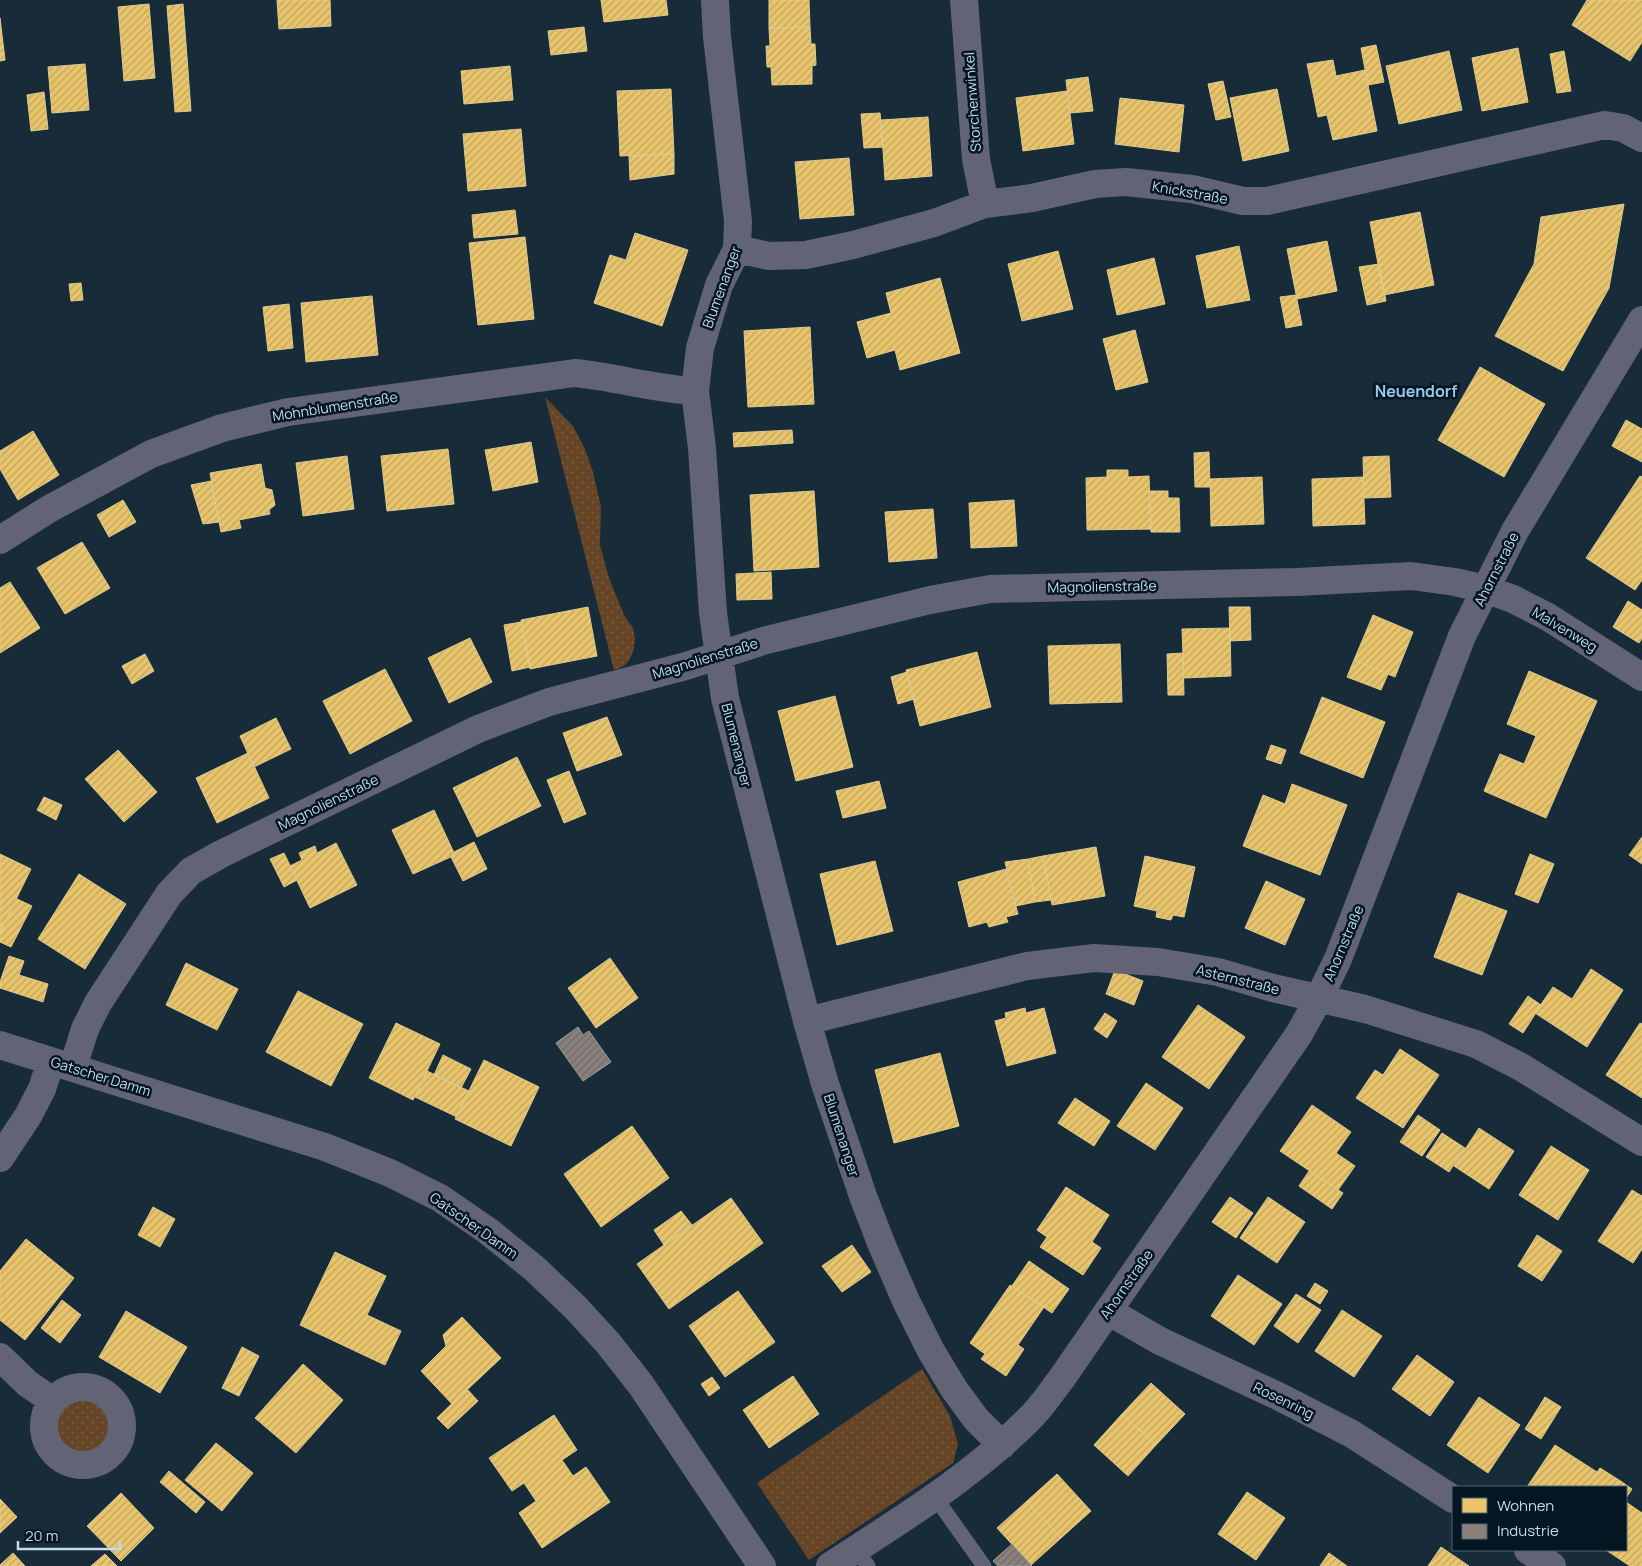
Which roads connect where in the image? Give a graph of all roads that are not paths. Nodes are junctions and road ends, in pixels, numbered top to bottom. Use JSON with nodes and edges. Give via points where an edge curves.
{"nodes":[{"id":1,"x":715,"y":0,"type":"edge"},
{"id":2,"x":964,"y":0,"type":"edge"},
{"id":3,"x":1642,"y":138,"type":"edge"},
{"id":4,"x":985,"y":204,"type":"junction"},
{"id":5,"x":737,"y":249,"type":"junction"},
{"id":6,"x":1642,"y":320,"type":"edge"},
{"id":7,"x":696,"y":391,"type":"junction"},
{"id":8,"x":0,"y":540,"type":"edge"},
{"id":9,"x":1485,"y":589,"type":"junction"},
{"id":10,"x":718,"y":655,"type":"junction"},
{"id":11,"x":1642,"y":677,"type":"edge"},
{"id":12,"x":1319,"y":998,"type":"junction"},
{"id":13,"x":807,"y":1021,"type":"junction"},
{"id":14,"x":0,"y":1045,"type":"edge"},
{"id":15,"x":62,"y":1064,"type":"junction"},
{"id":16,"x":1642,"y":1142,"type":"edge"},
{"id":17,"x":0,"y":1158,"type":"edge"},
{"id":18,"x":1108,"y":1311,"type":"junction"},
{"id":19,"x":0,"y":1357,"type":"edge"},
{"id":20,"x":53,"y":1401,"type":"dead end"},
{"id":21,"x":1002,"y":1445,"type":"junction"},
{"id":22,"x":935,"y":1497,"type":"junction"},
{"id":23,"x":1452,"y":1498,"type":"edge"},
{"id":24,"x":1530,"y":1551,"type":"edge"},
{"id":25,"x":862,"y":1557,"type":"edge"},
{"id":26,"x":762,"y":1566,"type":"edge"},
{"id":27,"x":830,"y":1566,"type":"edge"},
{"id":28,"x":984,"y":1566,"type":"edge"},
{"id":29,"x":1552,"y":1566,"type":"edge"}],
"edges":[{"from":1,"to":5,"type":"street","name":"Blumenanger","via":[[738,221]]},
{"from":2,"to":4,"type":"street","name":"Storchenwinkel","via":[[976,159]]},
{"from":3,"to":4,"type":"street","name":"Knickstraße","via":[[1623,128],[1605,126],[1266,200],[1243,202],[1192,189],[1126,182],[1095,184],[1032,198]]},
{"from":4,"to":5,"type":"street","name":"Knickstraße","via":[[925,226],[806,254],[769,256]]},
{"from":5,"to":7,"type":"street","name":"Blumenanger","via":[[719,285],[700,348]]},
{"from":6,"to":9,"type":"street","name":"Ahornstraße","via":[[1515,531]]},
{"from":7,"to":8,"type":"street","name":"Mohnblumenstraße","via":[[669,390],[604,375],[575,373],[288,412],[222,428],[151,454],[49,509]]},
{"from":7,"to":10,"type":"street","name":"Blumenanger"},
{"from":9,"to":10,"type":"street","name":"Magnolienstraße","via":[[1411,576],[990,589],[878,612]]},
{"from":9,"to":11,"type":"street","name":"Malvenweg","via":[[1548,617]]},
{"from":9,"to":12,"type":"street","name":"Ahornstraße","via":[[1462,636],[1338,959]]},
{"from":10,"to":13,"type":"street","name":"Blumenanger","via":[[725,698]]},
{"from":10,"to":15,"type":"street","name":"Magnolienstraße","via":[[549,702],[478,729],[191,870],[169,894]]},
{"from":12,"to":13,"type":"street","name":"Asternstraße","via":[[1218,972],[1158,962],[1094,958],[1027,966]]},
{"from":12,"to":16,"type":"street","name":"Asternstraße","via":[[1476,1044],[1521,1067]]},
{"from":12,"to":18,"type":"street","name":"Ahornstraße","via":[[1299,1034]]},
{"from":13,"to":21,"type":"street","name":"Blumenanger","via":[[863,1196],[906,1301],[954,1389],[976,1419]]},
{"from":14,"to":15,"type":"street","name":"Gatscher Damm"},
{"from":15,"to":17,"type":"street","name":"Magnolienstraße"},
{"from":15,"to":26,"type":"street","name":"Gatscher Damm","via":[[325,1147],[390,1173],[440,1198],[488,1231],[535,1269],[608,1343],[641,1385]]},
{"from":18,"to":21,"type":"street","name":"Ahornstraße","via":[[1062,1378],[1030,1418]]},
{"from":18,"to":23,"type":"street","name":"Rosenring","via":[[1160,1341],[1352,1434]]},
{"from":19,"to":20,"type":"street","via":[[28,1384]]},
{"from":21,"to":22,"type":"street","name":"Ahornstraße"},
{"from":22,"to":25,"type":"street","name":"Ahornstraße"},
{"from":22,"to":28,"type":"lane"},
{"from":24,"to":29,"type":"street"},
{"from":25,"to":27,"type":"street","name":"Ahornstraße"}]}
